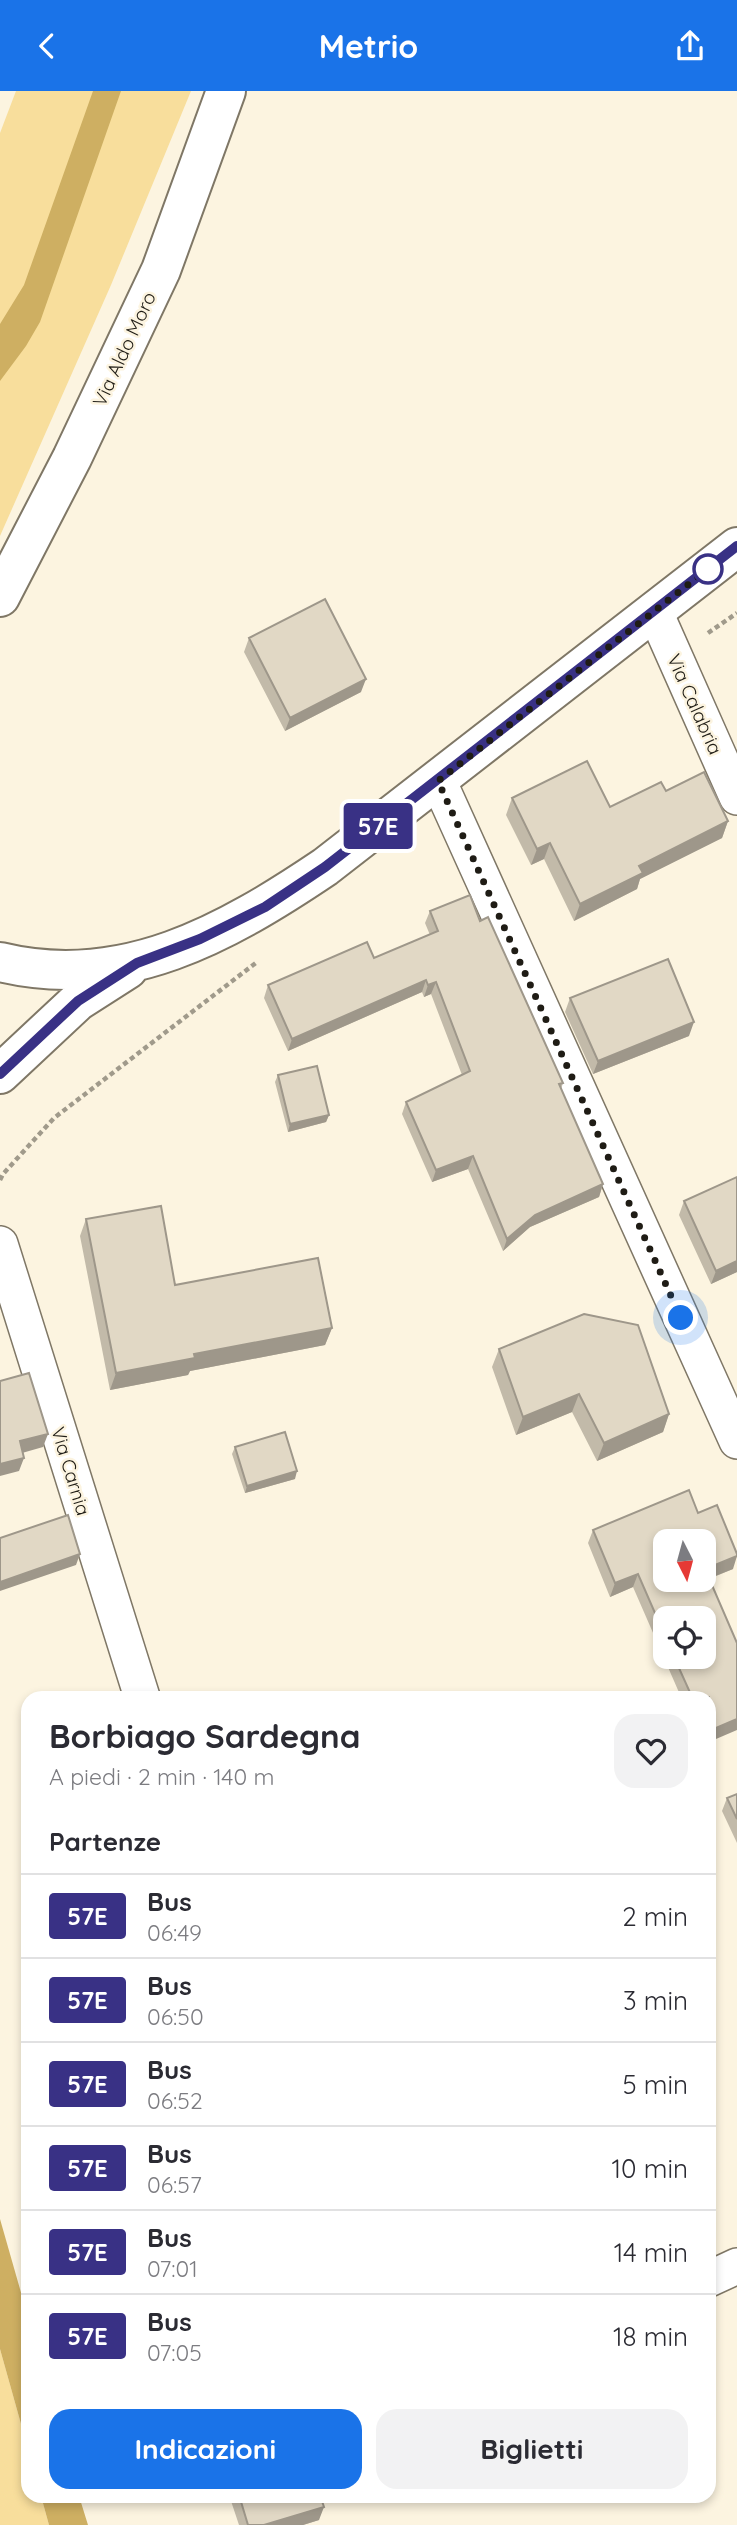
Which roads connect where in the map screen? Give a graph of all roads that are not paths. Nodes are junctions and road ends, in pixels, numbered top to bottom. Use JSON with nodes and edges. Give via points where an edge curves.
{"nodes":[{"id":1,"x":226,"y":91,"type":"edge"},
{"id":2,"x":737,"y":547,"type":"edge"},
{"id":3,"x":0,"y":597,"type":"edge"},
{"id":4,"x":654,"y":610,"type":"junction"},
{"id":5,"x":438,"y":781,"type":"junction"},
{"id":6,"x":737,"y":797,"type":"edge"},
{"id":7,"x":0,"y":962,"type":"edge"},
{"id":8,"x":137,"y":963,"type":"junction"},
{"id":9,"x":0,"y":1074,"type":"edge"},
{"id":10,"x":0,"y":1244,"type":"edge"},
{"id":11,"x":737,"y":1441,"type":"edge"},
{"id":12,"x":140,"y":1691,"type":"edge"},
{"id":13,"x":737,"y":2266,"type":"edge"},
{"id":14,"x":716,"y":2276,"type":"edge"}],
"edges":[{"from":1,"to":3,"type":"main road","name":"Via Aldo Moro","via":[[161,271]]},
{"from":2,"to":4,"type":"main road"},
{"from":4,"to":5,"type":"main road"},
{"from":4,"to":6,"type":"street","name":"Via Calabria"},
{"from":5,"to":8,"type":"main road","via":[[265,907]]},
{"from":5,"to":11,"type":"street"},
{"from":7,"to":8,"type":"main road","via":[[49,971]]},
{"from":8,"to":9,"type":"main road","via":[[78,1001]]},
{"from":10,"to":12,"type":"street","name":"Via Carnia"},
{"from":13,"to":14,"type":"street"}]}
